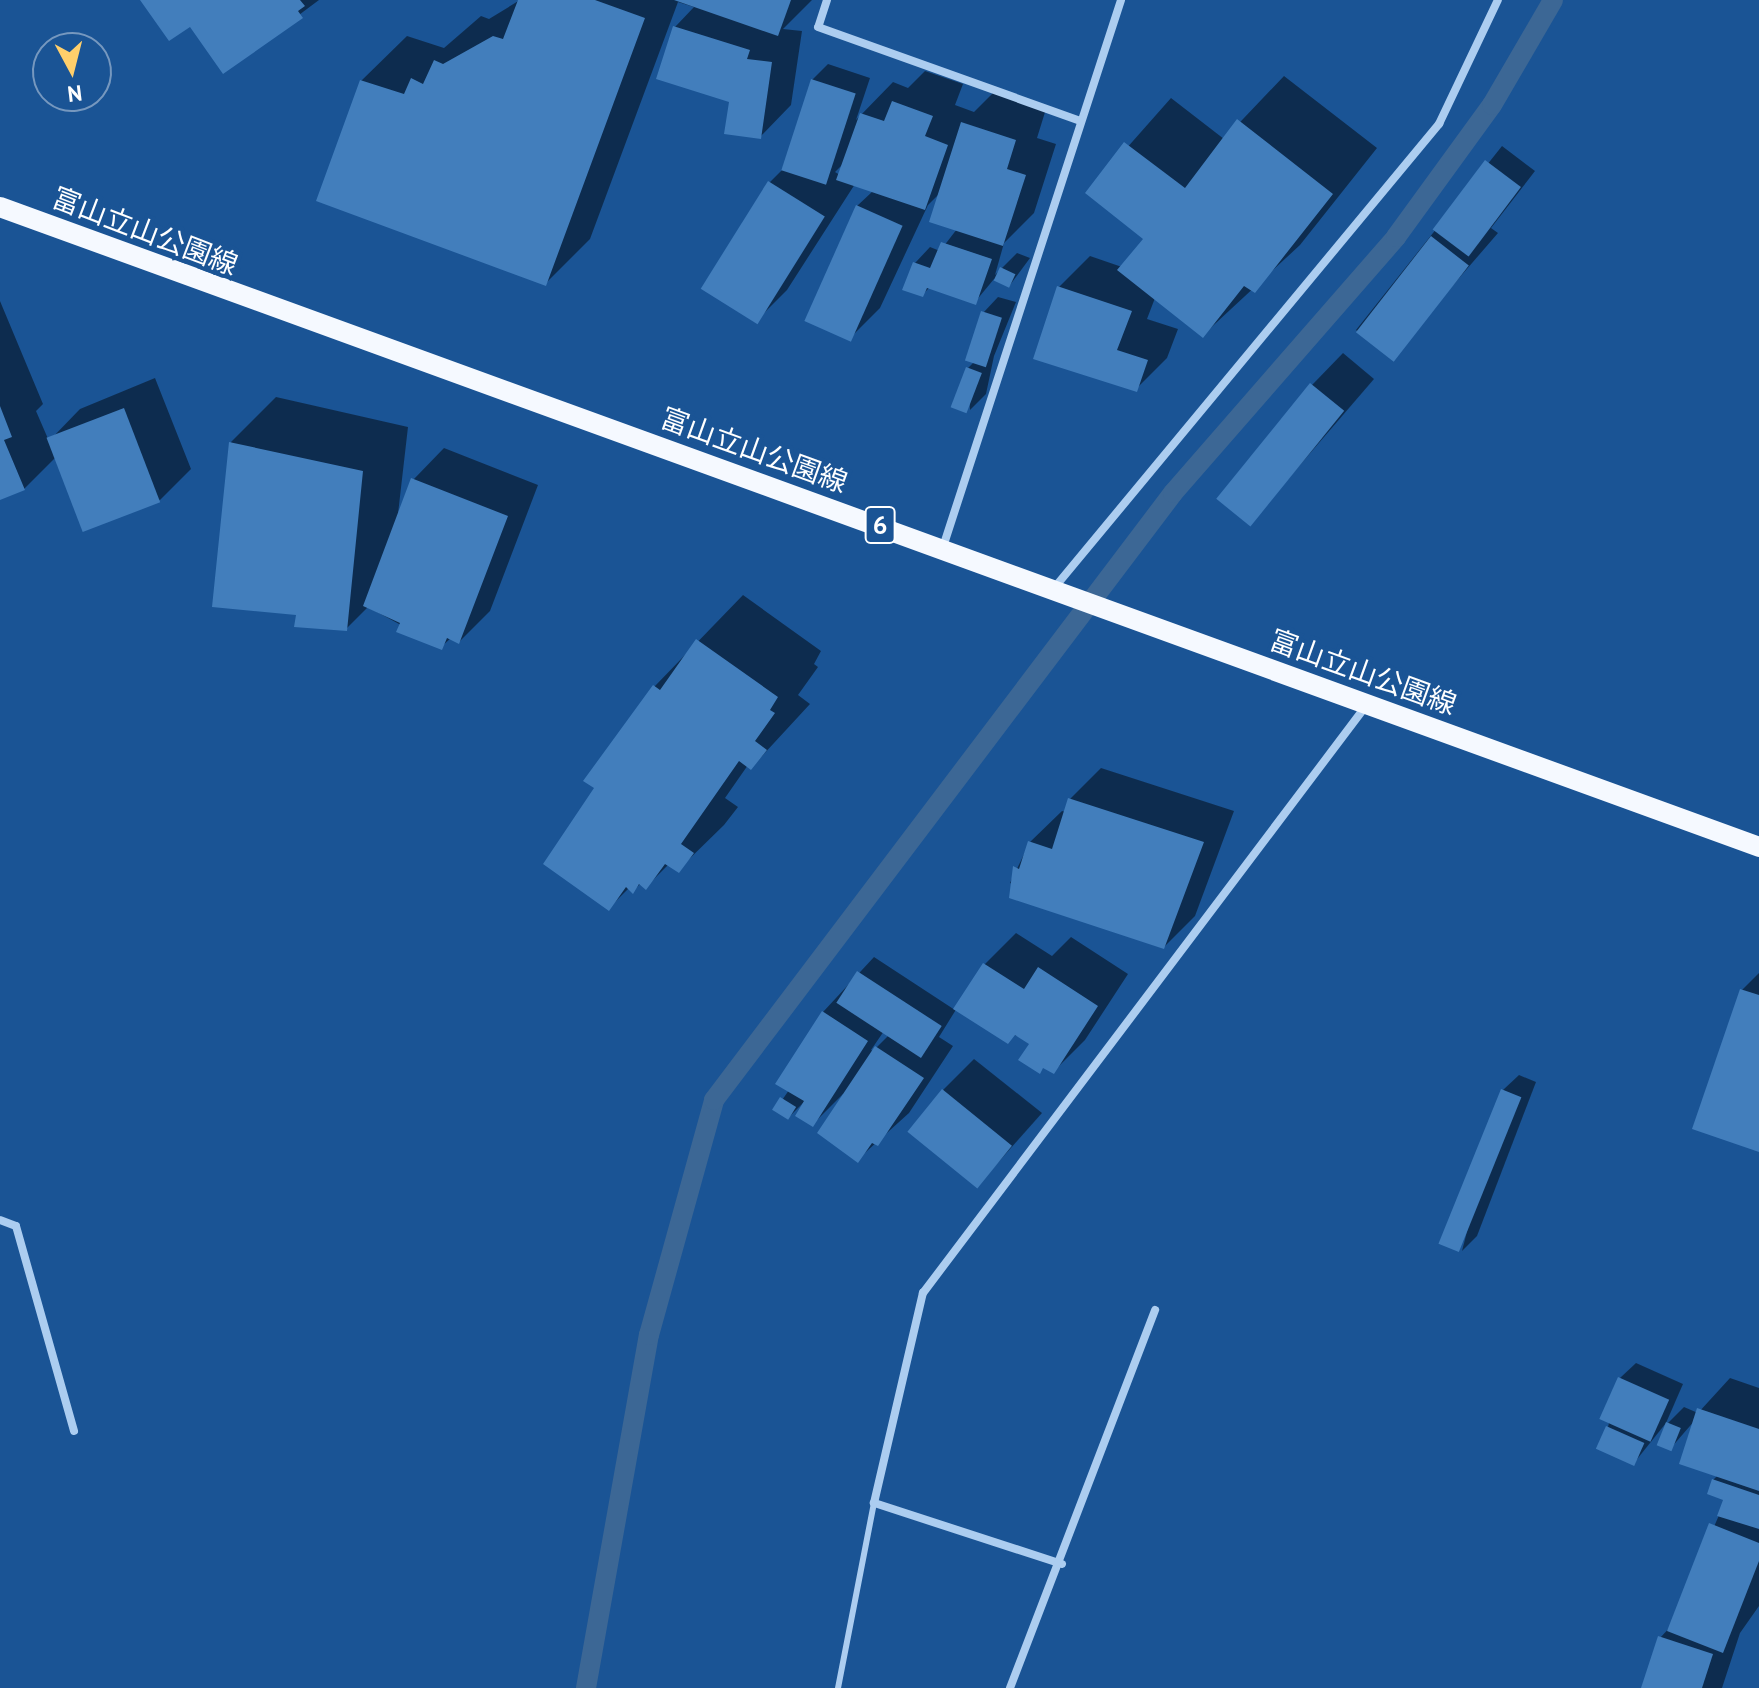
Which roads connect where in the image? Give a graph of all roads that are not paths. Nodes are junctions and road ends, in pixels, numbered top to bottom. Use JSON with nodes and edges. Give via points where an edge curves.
{"nodes":[{"id":1,"x":827,"y":0,"type":"edge"},
{"id":2,"x":1121,"y":0,"type":"edge"},
{"id":3,"x":1498,"y":0,"type":"edge"},
{"id":4,"x":1080,"y":121,"type":"junction"},
{"id":5,"x":0,"y":207,"type":"edge"},
{"id":6,"x":943,"y":547,"type":"junction"},
{"id":7,"x":1054,"y":588,"type":"junction"},
{"id":8,"x":1368,"y":703,"type":"junction"},
{"id":9,"x":1759,"y":847,"type":"edge"},
{"id":10,"x":0,"y":1220,"type":"edge"},
{"id":11,"x":1155,"y":1310,"type":"dead end"},
{"id":12,"x":74,"y":1431,"type":"dead end"},
{"id":13,"x":874,"y":1503,"type":"junction"},
{"id":14,"x":1062,"y":1564,"type":"junction"},
{"id":15,"x":838,"y":1688,"type":"edge"},
{"id":16,"x":1010,"y":1688,"type":"edge"}],
"edges":[{"from":1,"to":4,"type":"street","via":[[818,27]]},
{"from":2,"to":4,"type":"street"},
{"from":3,"to":7,"type":"street","via":[[1439,124]]},
{"from":4,"to":6,"type":"street"},
{"from":5,"to":6,"type":"main road","name":"富山立山公園線","number":"6"},
{"from":6,"to":7,"type":"main road","name":"富山立山公園線","number":"6"},
{"from":7,"to":8,"type":"main road","name":"富山立山公園線","number":"6"},
{"from":8,"to":9,"type":"main road","name":"富山立山公園線","number":"6"},
{"from":8,"to":13,"type":"street","via":[[923,1293]]},
{"from":10,"to":12,"type":"street","via":[[16,1226]]},
{"from":11,"to":14,"type":"street"},
{"from":13,"to":14,"type":"street"},
{"from":13,"to":15,"type":"lane"},
{"from":14,"to":16,"type":"street"}]}
